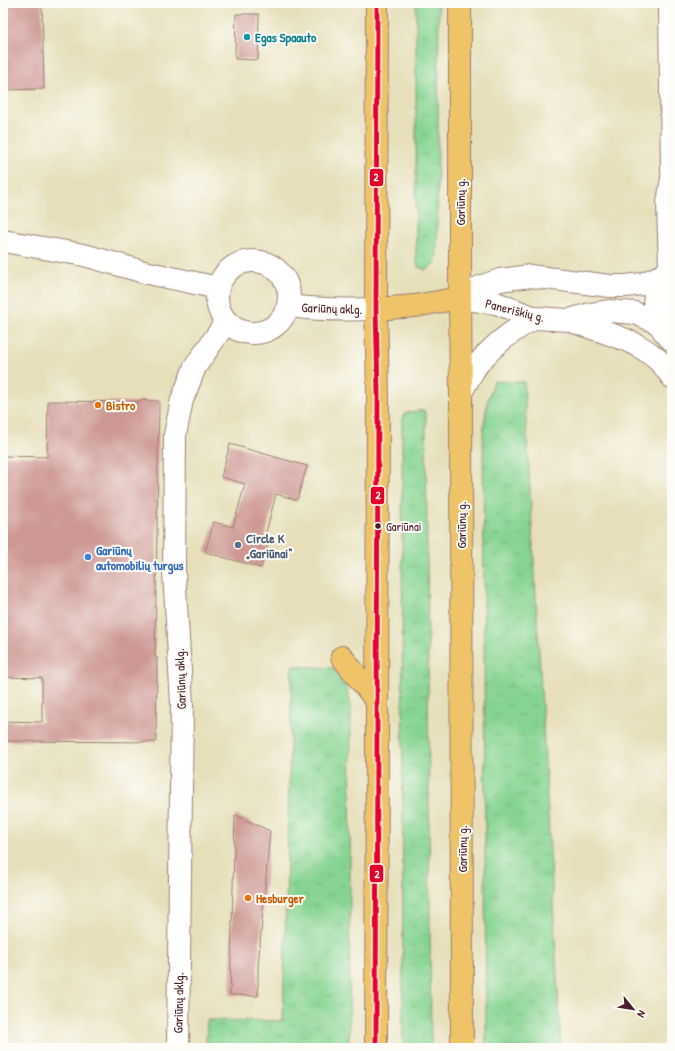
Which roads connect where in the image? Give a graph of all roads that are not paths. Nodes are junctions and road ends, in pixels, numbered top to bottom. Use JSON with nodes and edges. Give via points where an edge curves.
{"nodes":[{"id":1,"x":377,"y":3,"type":"edge"},
{"id":2,"x":460,"y":3,"type":"edge"},
{"id":3,"x":670,"y":3,"type":"edge"},
{"id":4,"x":672,"y":172,"type":"edge"},
{"id":5,"x":672,"y":178,"type":"edge"},
{"id":6,"x":3,"y":241,"type":"edge"},
{"id":7,"x":668,"y":270,"type":"edge"},
{"id":8,"x":218,"y":288,"type":"junction"},
{"id":9,"x":460,"y":298,"type":"junction"},
{"id":10,"x":289,"y":306,"type":"junction"},
{"id":11,"x":376,"y":309,"type":"junction"},
{"id":12,"x":535,"y":318,"type":"junction"},
{"id":13,"x":569,"y":320,"type":"junction"},
{"id":14,"x":226,"y":322,"type":"junction"},
{"id":15,"x":658,"y":323,"type":"junction"},
{"id":16,"x":672,"y":340,"type":"edge"},
{"id":17,"x":672,"y":377,"type":"edge"},
{"id":18,"x":461,"y":392,"type":"junction"},
{"id":19,"x":342,"y":657,"type":"dead end"},
{"id":20,"x":376,"y":700,"type":"junction"},
{"id":21,"x":178,"y":1048,"type":"edge"},
{"id":22,"x":376,"y":1048,"type":"edge"},
{"id":23,"x":462,"y":1048,"type":"edge"}],
"edges":[{"from":1,"to":11,"type":"highway"},
{"from":2,"to":9,"type":"highway","name":"Gariūnų g."},
{"from":3,"to":4,"type":"street"},
{"from":5,"to":7,"type":"street","via":[[668,203]]},
{"from":6,"to":8,"type":"street","via":[[84,255],[144,272]]},
{"from":7,"to":9,"type":"street","name":"Paneriškių g.","via":[[642,284],[626,286],[530,276],[500,280]]},
{"from":7,"to":15,"type":"street","via":[[656,291],[654,307]]},
{"from":8,"to":10,"type":"street","name":"Gariūnų aklg.","via":[[222,277],[230,268],[252,261],[264,262],[274,267],[288,284]]},
{"from":8,"to":14,"type":"street","name":"Gariūnų aklg.","via":[[216,300],[219,312]]},
{"from":9,"to":11,"type":"highway","via":[[415,306]]},
{"from":9,"to":12,"type":"street","name":"Paneriškių g.","via":[[496,303]]},
{"from":9,"to":18,"type":"highway","name":"Gariūnų g."},
{"from":10,"to":11,"type":"street","name":"Gariūnų aklg.","via":[[310,309]]},
{"from":10,"to":14,"type":"street","name":"Gariūnų aklg.","via":[[278,325],[258,334],[236,330]]},
{"from":11,"to":20,"type":"highway"},
{"from":12,"to":13,"type":"street","name":"Paneriškių g."},
{"from":12,"to":18,"type":"street","via":[[514,330],[495,346],[477,366]]},
{"from":13,"to":15,"type":"street","name":"Paneriškių g.","via":[[609,311],[635,314]]},
{"from":13,"to":17,"type":"street","via":[[631,341],[651,354]]},
{"from":14,"to":21,"type":"street","name":"Gariūnų aklg.","via":[[195,367],[182,400],[175,435],[174,572],[182,704]]},
{"from":15,"to":16,"type":"street"},
{"from":18,"to":23,"type":"highway","name":"Gariūnų g."},
{"from":19,"to":20,"type":"highway"},
{"from":20,"to":22,"type":"highway"}]}
